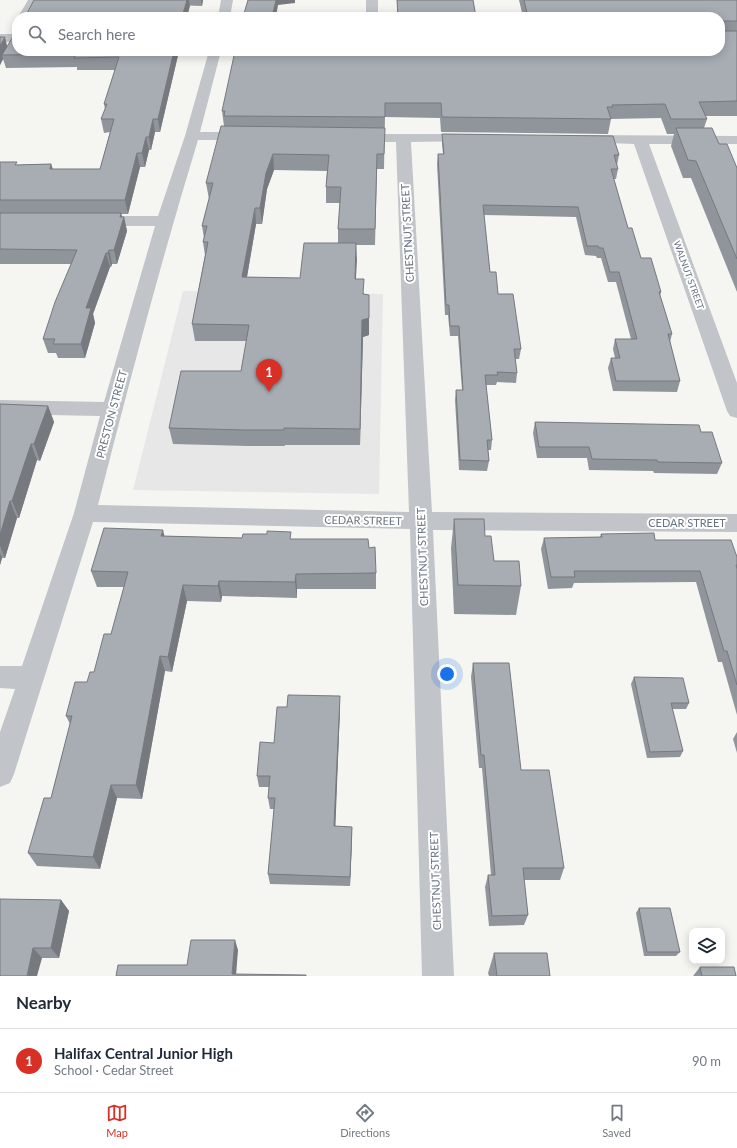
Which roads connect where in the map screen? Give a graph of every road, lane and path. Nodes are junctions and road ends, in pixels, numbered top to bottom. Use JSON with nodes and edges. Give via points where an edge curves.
{"nodes":[{"id":1,"x":38,"y":0,"type":"edge"},
{"id":2,"x":227,"y":0,"type":"edge"},
{"id":3,"x":372,"y":0,"type":"edge"},
{"id":4,"x":27,"y":12,"type":"edge"},
{"id":5,"x":225,"y":12,"type":"edge"},
{"id":6,"x":372,"y":12,"type":"edge"},
{"id":7,"x":214,"y":56,"type":"edge"},
{"id":8,"x":192,"y":136,"type":"junction"},
{"id":9,"x":262,"y":136,"type":"edge"},
{"id":10,"x":340,"y":137,"type":"edge"},
{"id":11,"x":403,"y":138,"type":"junction"},
{"id":12,"x":490,"y":138,"type":"edge"},
{"id":13,"x":569,"y":139,"type":"edge"},
{"id":14,"x":640,"y":139,"type":"junction"},
{"id":15,"x":737,"y":140,"type":"edge"},
{"id":16,"x":78,"y":221,"type":"edge"},
{"id":17,"x":165,"y":221,"type":"junction"},
{"id":18,"x":0,"y":407,"type":"edge"},
{"id":19,"x":112,"y":409,"type":"junction"},
{"id":20,"x":737,"y":411,"type":"edge"},
{"id":21,"x":85,"y":513,"type":"junction"},
{"id":22,"x":421,"y":521,"type":"junction"},
{"id":23,"x":737,"y":523,"type":"edge"},
{"id":24,"x":0,"y":677,"type":"edge"},
{"id":25,"x":32,"y":678,"type":"junction"},
{"id":26,"x":0,"y":774,"type":"edge"},
{"id":27,"x":438,"y":976,"type":"edge"}],
"edges":[{"from":1,"to":4,"type":"street","via":[[32,3]]},
{"from":2,"to":5,"type":"street"},
{"from":3,"to":6,"type":"street"},
{"from":7,"to":8,"type":"street","name":"PRESTON STREET"},
{"from":8,"to":9,"type":"street"},
{"from":8,"to":17,"type":"street","name":"PRESTON STREET"},
{"from":10,"to":11,"type":"street"},
{"from":11,"to":12,"type":"street"},
{"from":11,"to":22,"type":"street","name":"CHESTNUT STREET"},
{"from":13,"to":14,"type":"street"},
{"from":14,"to":15,"type":"street"},
{"from":14,"to":20,"type":"street","name":"WALNUT STREET"},
{"from":16,"to":17,"type":"street"},
{"from":17,"to":19,"type":"street","name":"PRESTON STREET"},
{"from":18,"to":19,"type":"street"},
{"from":19,"to":21,"type":"street","name":"PRESTON STREET"},
{"from":21,"to":22,"type":"street","name":"CEDAR STREET"},
{"from":21,"to":25,"type":"street","name":"PRESTON STREET"},
{"from":22,"to":23,"type":"street","name":"CEDAR STREET"},
{"from":22,"to":27,"type":"street","name":"CHESTNUT STREET"},
{"from":24,"to":25,"type":"street"},
{"from":25,"to":26,"type":"street","name":"PRESTON STREET"}]}
